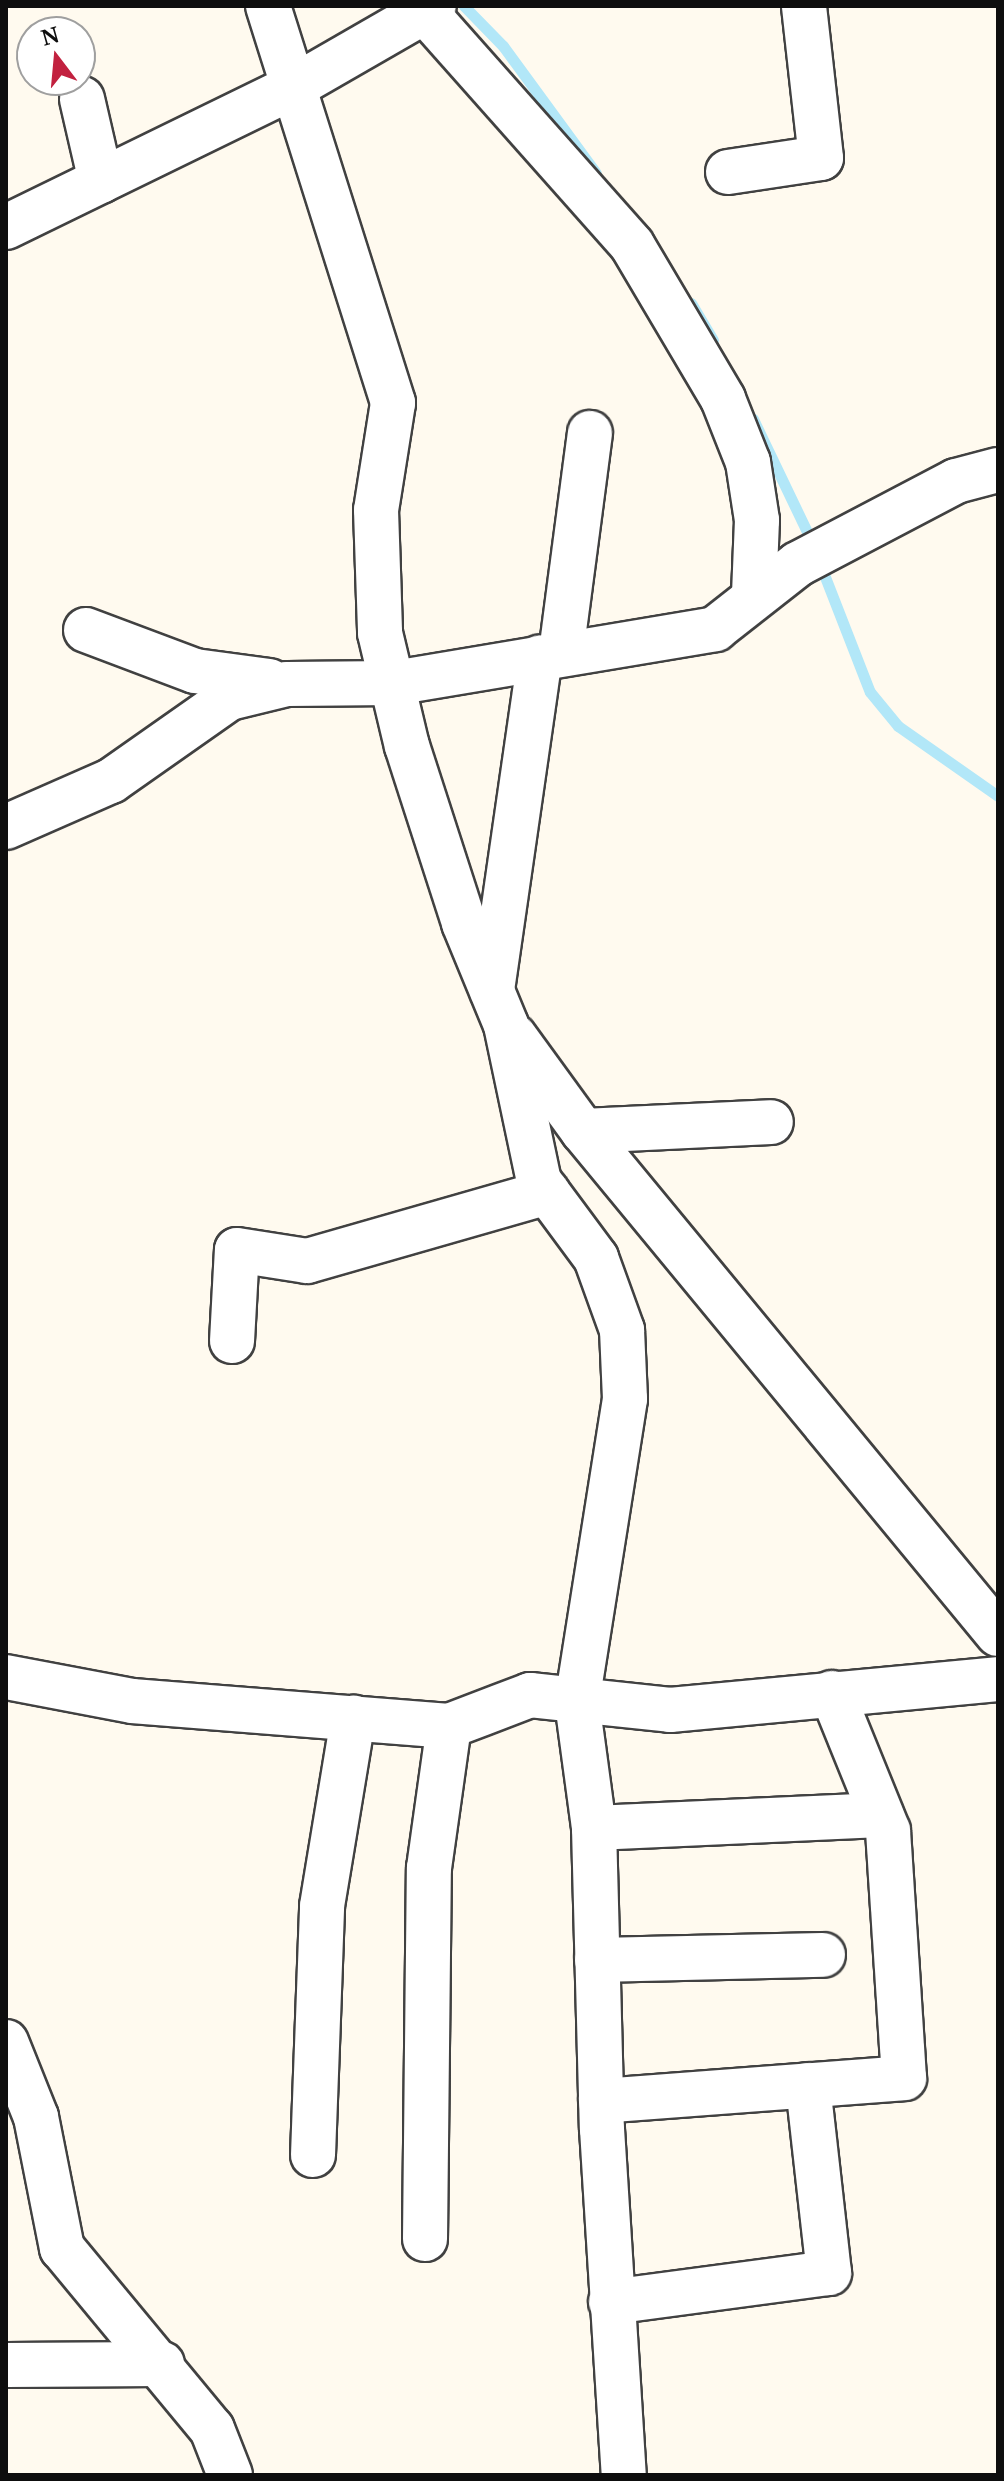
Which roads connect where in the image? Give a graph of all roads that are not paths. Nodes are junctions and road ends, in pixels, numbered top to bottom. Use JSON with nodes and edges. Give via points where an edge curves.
{"nodes":[{"id":1,"x":268,"y":6,"type":"edge"},
{"id":2,"x":804,"y":6,"type":"edge"},
{"id":3,"x":431,"y":10,"type":"edge"},
{"id":4,"x":295,"y":86,"type":"junction"},
{"id":5,"x":82,"y":99,"type":"dead end"},
{"id":6,"x":728,"y":172,"type":"dead end"},
{"id":7,"x":101,"y":181,"type":"junction"},
{"id":8,"x":6,"y":227,"type":"edge"},
{"id":9,"x":590,"y":433,"type":"dead end"},
{"id":10,"x":998,"y":470,"type":"edge"},
{"id":11,"x":754,"y":596,"type":"junction"},
{"id":12,"x":86,"y":630,"type":"dead end"},
{"id":13,"x":551,"y":655,"type":"junction"},
{"id":14,"x":394,"y":683,"type":"junction"},
{"id":15,"x":287,"y":684,"type":"junction"},
{"id":16,"x":6,"y":827,"type":"edge"},
{"id":17,"x":499,"y":1007,"type":"junction"},
{"id":18,"x":771,"y":1122,"type":"dead end"},
{"id":19,"x":583,"y":1131,"type":"junction"},
{"id":20,"x":547,"y":1192,"type":"junction"},
{"id":21,"x":232,"y":1341,"type":"dead end"},
{"id":22,"x":998,"y":1634,"type":"edge"},
{"id":23,"x":6,"y":1677,"type":"edge"},
{"id":24,"x":998,"y":1679,"type":"edge"},
{"id":25,"x":832,"y":1693,"type":"junction"},
{"id":26,"x":577,"y":1702,"type":"junction"},
{"id":27,"x":353,"y":1718,"type":"junction"},
{"id":28,"x":449,"y":1726,"type":"junction"},
{"id":29,"x":881,"y":1815,"type":"junction"},
{"id":30,"x":594,"y":1828,"type":"junction"},
{"id":31,"x":823,"y":1955,"type":"dead end"},
{"id":32,"x":597,"y":1960,"type":"junction"},
{"id":33,"x":6,"y":2042,"type":"edge"},
{"id":34,"x":808,"y":2085,"type":"junction"},
{"id":35,"x":601,"y":2101,"type":"junction"},
{"id":36,"x":313,"y":2155,"type":"dead end"},
{"id":37,"x":425,"y":2239,"type":"dead end"},
{"id":38,"x":611,"y":2302,"type":"junction"},
{"id":39,"x":162,"y":2364,"type":"junction"},
{"id":40,"x":6,"y":2365,"type":"edge"},
{"id":41,"x":230,"y":2475,"type":"edge"},
{"id":42,"x":624,"y":2475,"type":"edge"}],
"edges":[{"from":1,"to":4,"type":"street"},
{"from":2,"to":6,"type":"street","via":[[821,158]]},
{"from":3,"to":4,"type":"street"},
{"from":3,"to":11,"type":"street","via":[[632,245],[723,399],[748,462],[757,520]]},
{"from":4,"to":7,"type":"street"},
{"from":4,"to":14,"type":"street","via":[[393,403],[376,510],[380,633]]},
{"from":5,"to":7,"type":"street"},
{"from":7,"to":8,"type":"street"},
{"from":9,"to":13,"type":"street"},
{"from":10,"to":11,"type":"street","via":[[956,481],[824,550]]},
{"from":11,"to":13,"type":"street","via":[[715,629]]},
{"from":12,"to":15,"type":"street","via":[[195,671]]},
{"from":13,"to":14,"type":"street"},
{"from":13,"to":17,"type":"street"},
{"from":14,"to":15,"type":"street"},
{"from":14,"to":17,"type":"street","via":[[407,746]]},
{"from":15,"to":16,"type":"street","via":[[229,698],[111,781]]},
{"from":17,"to":19,"type":"street"},
{"from":17,"to":20,"type":"street","via":[[539,1181]]},
{"from":18,"to":19,"type":"street"},
{"from":19,"to":22,"type":"street"},
{"from":20,"to":21,"type":"street","via":[[307,1261],[237,1250]]},
{"from":20,"to":26,"type":"street","via":[[596,1258],[622,1330],[625,1399]]},
{"from":23,"to":27,"type":"street","via":[[132,1701]]},
{"from":24,"to":25,"type":"street"},
{"from":25,"to":26,"type":"street","via":[[670,1710]]},
{"from":25,"to":29,"type":"street"},
{"from":26,"to":28,"type":"street","via":[[530,1695]]},
{"from":26,"to":30,"type":"street"},
{"from":27,"to":28,"type":"street"},
{"from":27,"to":36,"type":"street","via":[[322,1906]]},
{"from":28,"to":37,"type":"street","via":[[429,1868]]},
{"from":29,"to":30,"type":"street"},
{"from":29,"to":34,"type":"street","via":[[888,1831],[904,2078]]},
{"from":30,"to":32,"type":"street"},
{"from":31,"to":32,"type":"street"},
{"from":32,"to":35,"type":"street"},
{"from":33,"to":39,"type":"street","via":[[36,2117],[62,2248]]},
{"from":34,"to":35,"type":"street"},
{"from":34,"to":38,"type":"street","via":[[829,2273]]},
{"from":35,"to":38,"type":"street"},
{"from":38,"to":42,"type":"street"},
{"from":39,"to":40,"type":"street"},
{"from":39,"to":41,"type":"street","via":[[212,2429]]}]}
